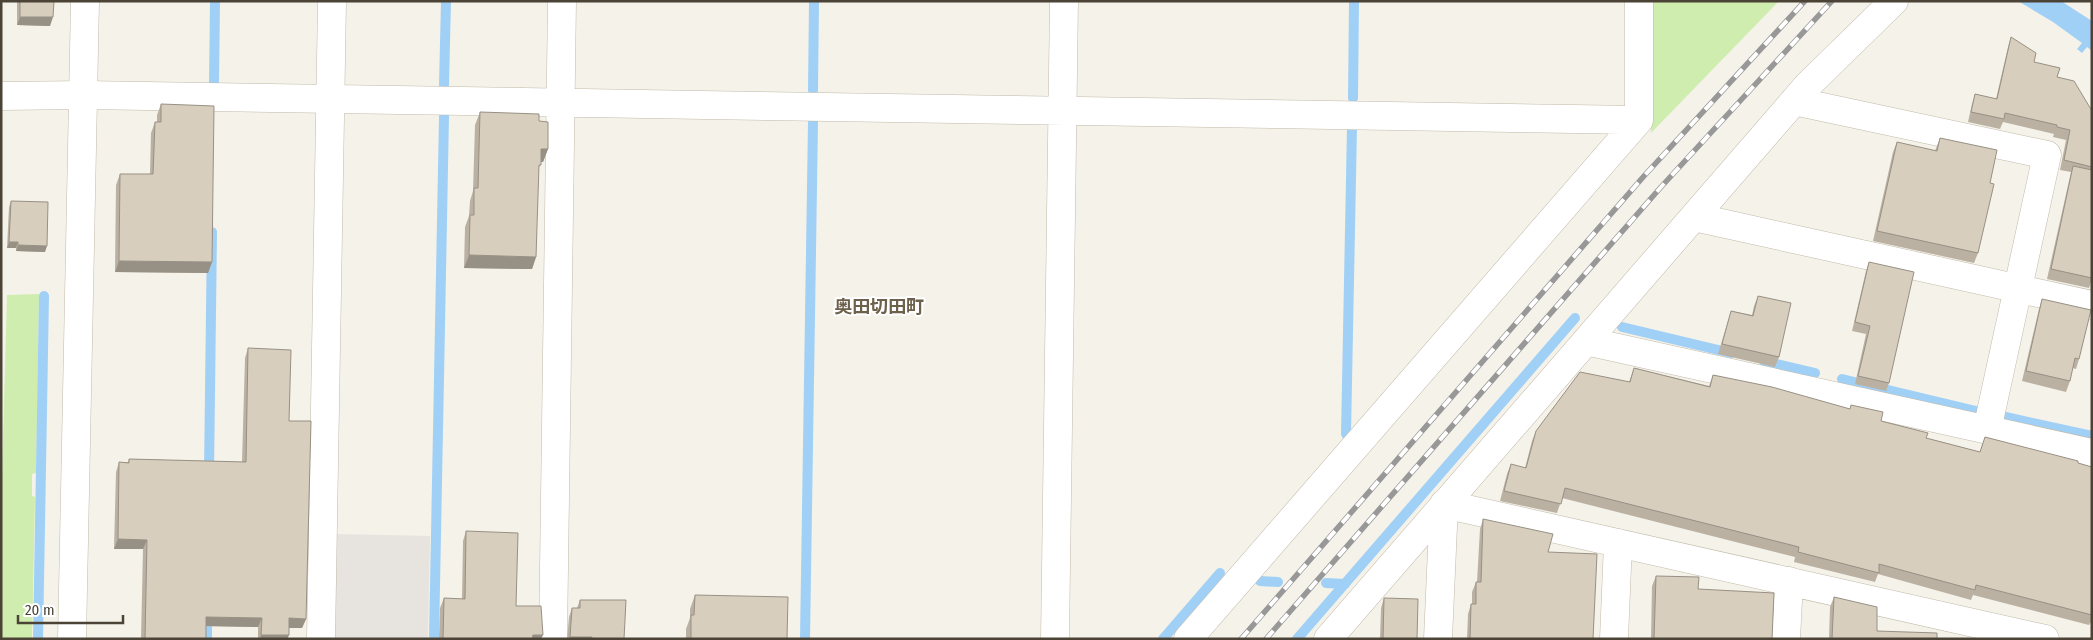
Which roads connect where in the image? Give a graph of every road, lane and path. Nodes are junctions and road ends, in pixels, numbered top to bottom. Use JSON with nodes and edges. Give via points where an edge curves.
{"nodes":[{"id":1,"x":85,"y":1,"type":"edge"},
{"id":2,"x":332,"y":1,"type":"edge"},
{"id":3,"x":562,"y":1,"type":"edge"},
{"id":4,"x":1064,"y":1,"type":"edge"},
{"id":5,"x":1639,"y":1,"type":"edge"},
{"id":6,"x":1894,"y":1,"type":"edge"},
{"id":7,"x":84,"y":95,"type":"junction"},
{"id":8,"x":1,"y":96,"type":"edge"},
{"id":9,"x":331,"y":98,"type":"junction"},
{"id":10,"x":1794,"y":101,"type":"junction"},
{"id":11,"x":560,"y":102,"type":"junction"},
{"id":12,"x":1063,"y":110,"type":"junction"},
{"id":13,"x":1638,"y":120,"type":"junction"},
{"id":14,"x":1694,"y":217,"type":"junction"},
{"id":15,"x":2018,"y":289,"type":"junction"},
{"id":16,"x":2092,"y":306,"type":"edge"},
{"id":17,"x":1586,"y":341,"type":"junction"},
{"id":18,"x":1987,"y":430,"type":"junction"},
{"id":19,"x":2092,"y":453,"type":"edge"},
{"id":20,"x":1444,"y":504,"type":"junction"},
{"id":21,"x":1618,"y":543,"type":"junction"},
{"id":22,"x":1789,"y":581,"type":"junction"},
{"id":23,"x":1963,"y":630,"type":"edge"},
{"id":24,"x":72,"y":639,"type":"edge"},
{"id":25,"x":321,"y":639,"type":"edge"},
{"id":26,"x":553,"y":639,"type":"edge"},
{"id":27,"x":1055,"y":639,"type":"edge"},
{"id":28,"x":1188,"y":639,"type":"edge"},
{"id":29,"x":1328,"y":639,"type":"edge"},
{"id":30,"x":1438,"y":639,"type":"edge"},
{"id":31,"x":1614,"y":639,"type":"edge"},
{"id":32,"x":1786,"y":639,"type":"edge"},
{"id":33,"x":2045,"y":639,"type":"edge"}],
"edges":[{"from":1,"to":7,"type":"street"},
{"from":2,"to":9,"type":"street"},
{"from":3,"to":11,"type":"street"},
{"from":4,"to":12,"type":"street"},
{"from":5,"to":13,"type":"street"},
{"from":6,"to":10,"type":"street"},
{"from":7,"to":8,"type":"street"},
{"from":7,"to":9,"type":"street"},
{"from":7,"to":24,"type":"street"},
{"from":9,"to":11,"type":"street"},
{"from":9,"to":25,"type":"street"},
{"from":10,"to":14,"type":"street"},
{"from":10,"to":15,"type":"street","via":[[2047,155]]},
{"from":11,"to":12,"type":"street"},
{"from":11,"to":26,"type":"street"},
{"from":12,"to":13,"type":"street"},
{"from":12,"to":27,"type":"street"},
{"from":13,"to":28,"type":"street"},
{"from":14,"to":15,"type":"street"},
{"from":14,"to":17,"type":"street"},
{"from":15,"to":16,"type":"street"},
{"from":15,"to":18,"type":"street"},
{"from":17,"to":18,"type":"street"},
{"from":17,"to":20,"type":"street"},
{"from":18,"to":19,"type":"street"},
{"from":20,"to":21,"type":"street"},
{"from":20,"to":29,"type":"street"},
{"from":20,"to":30,"type":"street"},
{"from":21,"to":22,"type":"street"},
{"from":21,"to":31,"type":"street"},
{"from":22,"to":23,"type":"street"},
{"from":22,"to":32,"type":"street"},
{"from":23,"to":33,"type":"street"}]}
